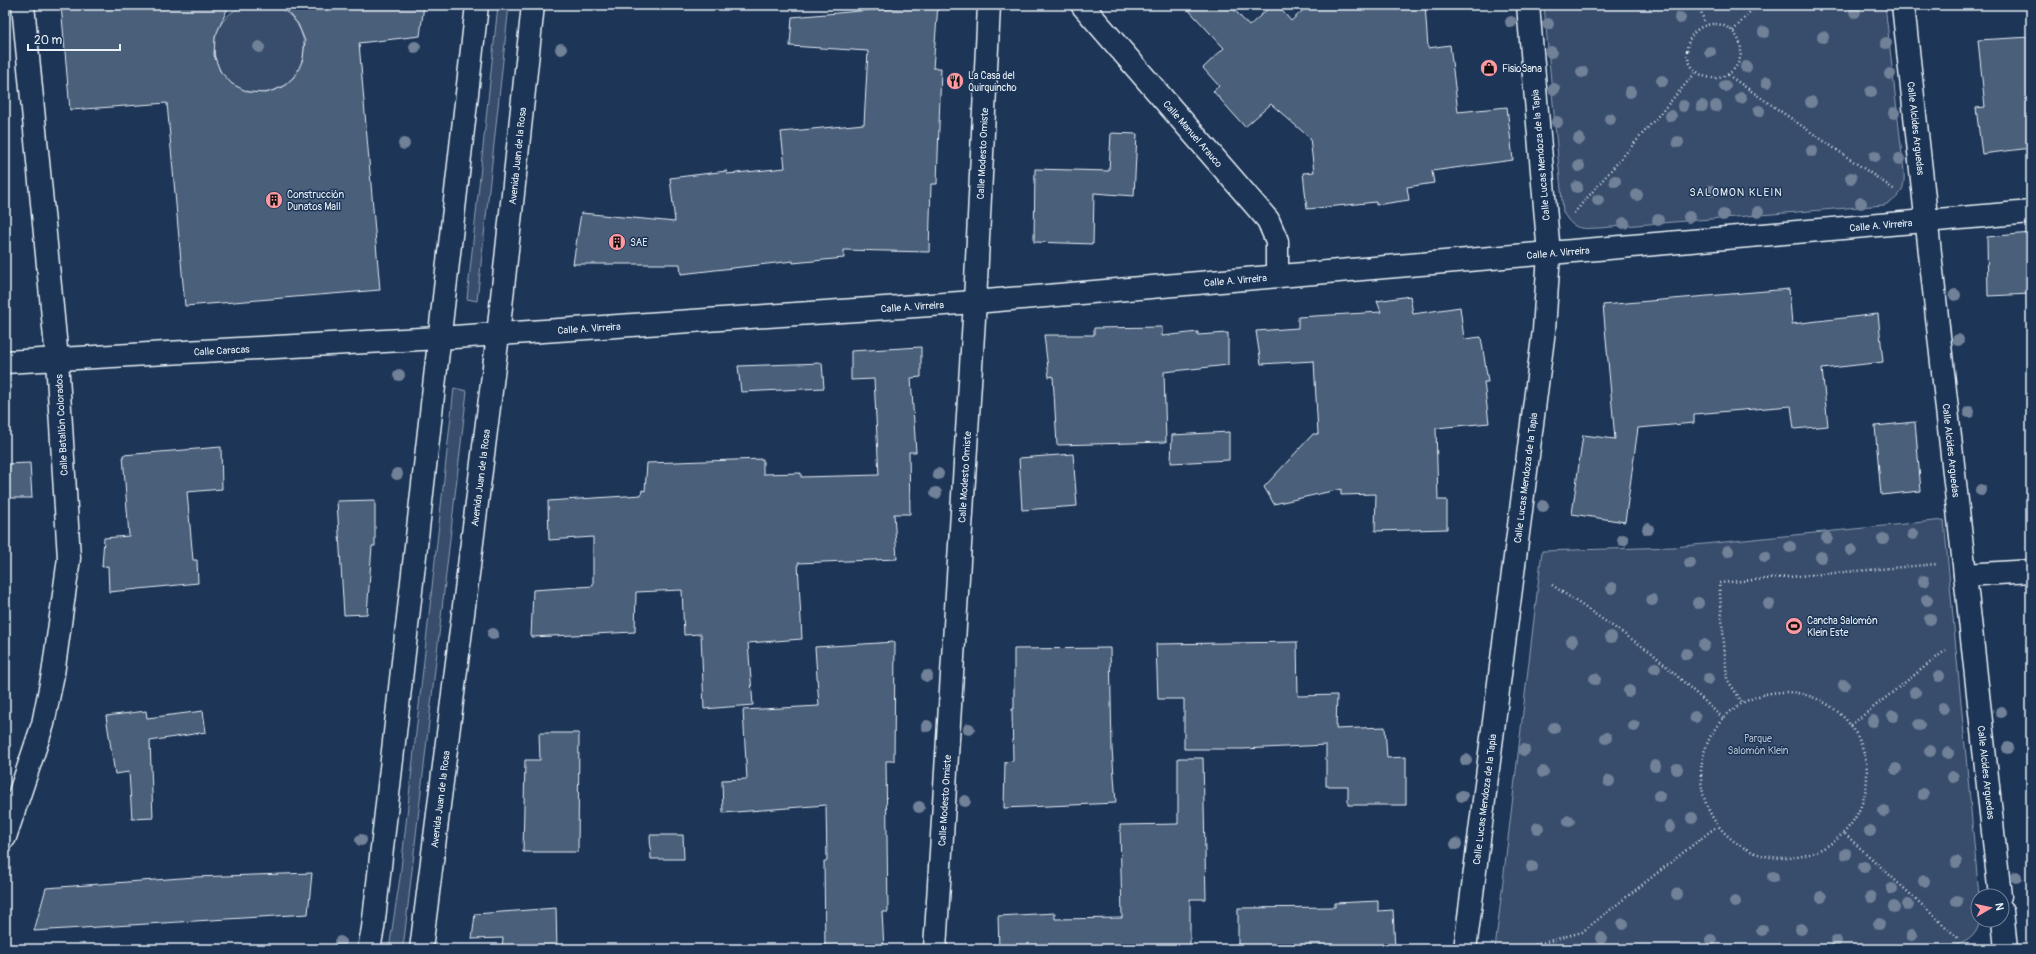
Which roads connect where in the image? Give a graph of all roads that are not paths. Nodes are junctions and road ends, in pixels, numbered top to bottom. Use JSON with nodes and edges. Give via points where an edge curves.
{"nodes":[{"id":1,"x":23,"y":5,"type":"edge"},
{"id":2,"x":477,"y":5,"type":"edge"},
{"id":3,"x":533,"y":5,"type":"edge"},
{"id":4,"x":989,"y":5,"type":"edge"},
{"id":5,"x":1082,"y":5,"type":"edge"},
{"id":6,"x":1528,"y":5,"type":"edge"},
{"id":7,"x":1903,"y":5,"type":"edge"},
{"id":8,"x":2031,"y":212,"type":"edge"},
{"id":9,"x":1926,"y":221,"type":"junction"},
{"id":10,"x":1549,"y":254,"type":"junction"},
{"id":11,"x":1277,"y":275,"type":"junction"},
{"id":12,"x":975,"y":302,"type":"junction"},
{"id":13,"x":498,"y":334,"type":"junction"},
{"id":14,"x":439,"y":338,"type":"junction"},
{"id":15,"x":57,"y":359,"type":"junction"},
{"id":16,"x":5,"y":362,"type":"edge"},
{"id":17,"x":2031,"y":570,"type":"edge"},
{"id":18,"x":1965,"y":575,"type":"junction"},
{"id":19,"x":5,"y":837,"type":"edge"},
{"id":20,"x":1999,"y":888,"type":"edge"},
{"id":21,"x":2004,"y":928,"type":"edge"},
{"id":22,"x":369,"y":949,"type":"edge"},
{"id":23,"x":421,"y":949,"type":"edge"},
{"id":24,"x":935,"y":949,"type":"edge"},
{"id":25,"x":1465,"y":949,"type":"edge"},
{"id":26,"x":2006,"y":949,"type":"edge"}],
"edges":[{"from":1,"to":15,"type":"street","name":"Calle Batallón Colorados"},
{"from":2,"to":14,"type":"street"},
{"from":3,"to":13,"type":"street","name":"Avenida Juan de la Rosa"},
{"from":4,"to":12,"type":"street","name":"Calle Modesto Omiste"},
{"from":5,"to":11,"type":"street","name":"Calle Manuel Arauco","via":[[1268,220],[1277,241]]},
{"from":6,"to":10,"type":"street","name":"Calle Lucas Mendoza de la Tapia"},
{"from":7,"to":9,"type":"street","name":"Calle Alcides Arguedas"},
{"from":8,"to":9,"type":"street","name":"Calle A. Virreira"},
{"from":9,"to":10,"type":"street","name":"Calle A. Virreira"},
{"from":9,"to":18,"type":"street","name":"Calle Alcides Arguedas"},
{"from":10,"to":11,"type":"street","name":"Calle A. Virreira"},
{"from":10,"to":25,"type":"street","name":"Calle Lucas Mendoza de la Tapia","via":[[1544,330]]},
{"from":11,"to":12,"type":"street","name":"Calle A. Virreira"},
{"from":12,"to":13,"type":"street","name":"Calle A. Virreira"},
{"from":12,"to":24,"type":"street","name":"Calle Modesto Omiste"},
{"from":13,"to":14,"type":"street","name":"Calle A. Virreira"},
{"from":13,"to":23,"type":"street","name":"Avenida Juan de la Rosa"},
{"from":14,"to":15,"type":"street","name":"Calle Caracas"},
{"from":14,"to":22,"type":"street"},
{"from":15,"to":16,"type":"street","name":"Calle Caracas"},
{"from":15,"to":19,"type":"street","name":"Calle Batallón Colorados","via":[[69,558],[53,674],[43,724]]},
{"from":17,"to":18,"type":"street"},
{"from":18,"to":20,"type":"street","name":"Calle Alcides Arguedas"},
{"from":21,"to":26,"type":"street"}]}
